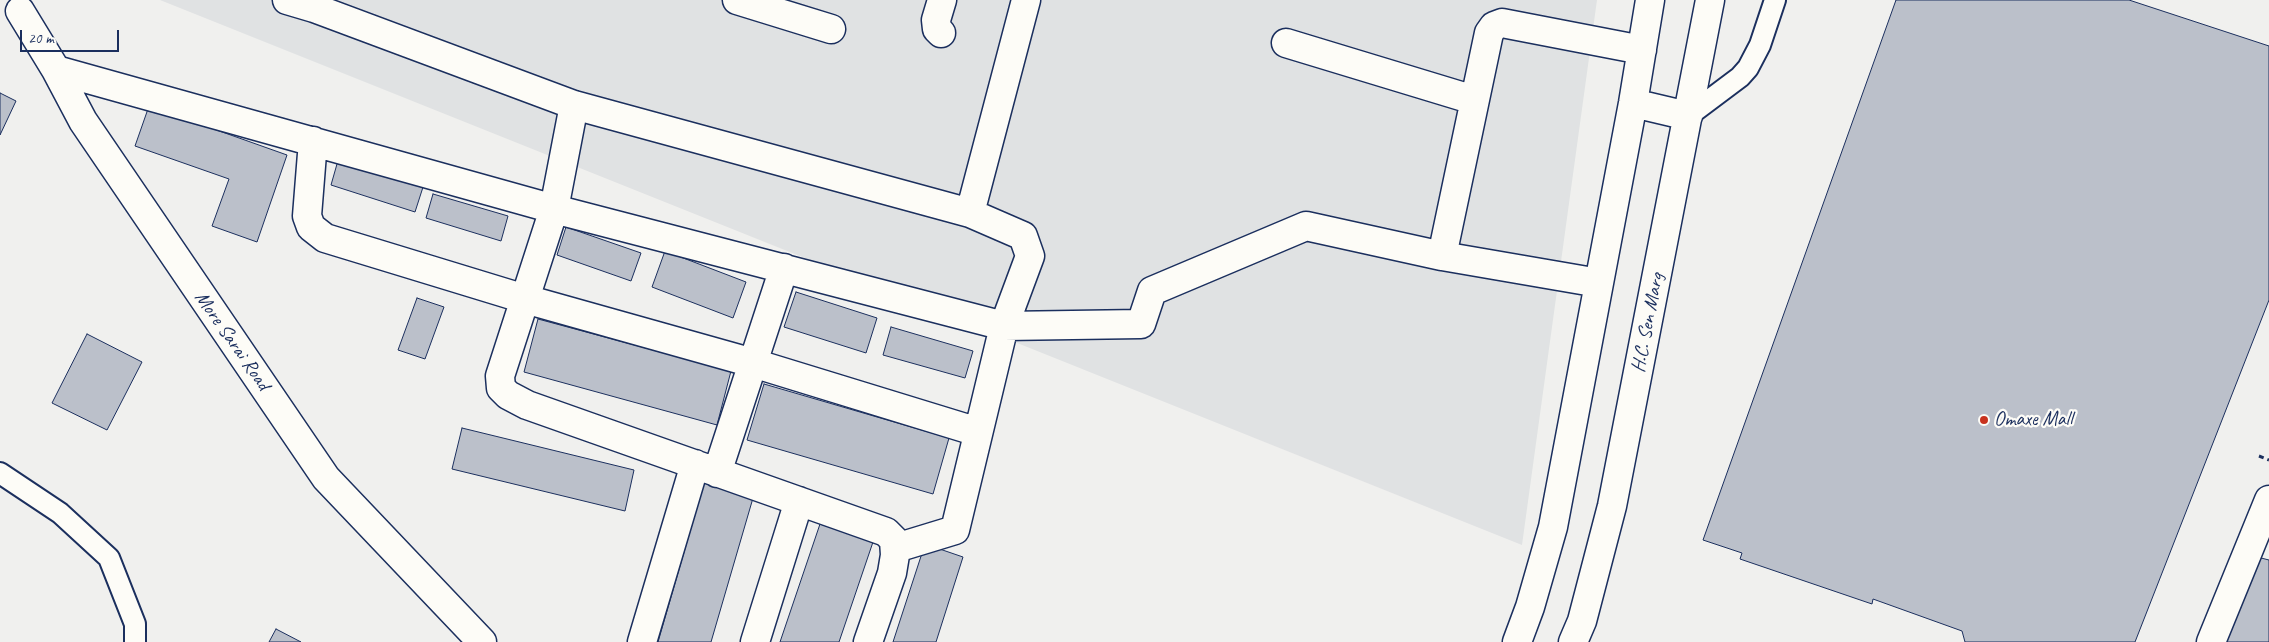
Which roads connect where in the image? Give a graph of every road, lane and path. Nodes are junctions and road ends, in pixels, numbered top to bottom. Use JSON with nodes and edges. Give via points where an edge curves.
{"nodes":[{"id":1,"x":287,"y":0,"type":"edge"},
{"id":2,"x":942,"y":0,"type":"edge"},
{"id":3,"x":1026,"y":0,"type":"edge"},
{"id":4,"x":1650,"y":0,"type":"edge"},
{"id":5,"x":1710,"y":0,"type":"edge"},
{"id":6,"x":1775,"y":0,"type":"edge"},
{"id":7,"x":745,"y":1,"type":"edge"},
{"id":8,"x":315,"y":4,"type":"edge"},
{"id":9,"x":14,"y":5,"type":"edge"},
{"id":10,"x":831,"y":29,"type":"dead end"},
{"id":11,"x":941,"y":33,"type":"dead end"},
{"id":12,"x":1286,"y":43,"type":"dead end"},
{"id":13,"x":1642,"y":50,"type":"junction"},
{"id":14,"x":56,"y":70,"type":"junction"},
{"id":15,"x":1474,"y":100,"type":"junction"},
{"id":16,"x":1633,"y":103,"type":"junction"},
{"id":17,"x":574,"y":105,"type":"junction"},
{"id":18,"x":1688,"y":116,"type":"junction"},
{"id":19,"x":313,"y":141,"type":"junction"},
{"id":20,"x":554,"y":209,"type":"junction"},
{"id":21,"x":970,"y":213,"type":"junction"},
{"id":22,"x":1442,"y":256,"type":"junction"},
{"id":23,"x":784,"y":268,"type":"junction"},
{"id":24,"x":1599,"y":283,"type":"junction"},
{"id":25,"x":525,"y":300,"type":"junction"},
{"id":26,"x":1004,"y":326,"type":"junction"},
{"id":27,"x":753,"y":363,"type":"junction"},
{"id":28,"x":964,"y":428,"type":"dead end"},
{"id":29,"x":2258,"y":456,"type":"dead end"},
{"id":30,"x":2269,"y":460,"type":"edge"},
{"id":31,"x":706,"y":469,"type":"junction"},
{"id":32,"x":0,"y":473,"type":"edge"},
{"id":33,"x":2269,"y":500,"type":"edge"},
{"id":34,"x":799,"y":501,"type":"junction"},
{"id":35,"x":896,"y":548,"type":"junction"},
{"id":36,"x":135,"y":642,"type":"edge"},
{"id":37,"x":482,"y":642,"type":"edge"},
{"id":38,"x":642,"y":642,"type":"edge"},
{"id":39,"x":755,"y":642,"type":"edge"},
{"id":40,"x":868,"y":642,"type":"edge"},
{"id":41,"x":1516,"y":642,"type":"edge"},
{"id":42,"x":1574,"y":642,"type":"edge"},
{"id":43,"x":2211,"y":642,"type":"edge"}],
"edges":[{"from":1,"to":8,"type":"street"},
{"from":2,"to":11,"type":"street","via":[[936,20]]},
{"from":3,"to":21,"type":"street"},
{"from":4,"to":13,"type":"street"},
{"from":5,"to":18,"type":"street","name":"H.C. Sen Marg"},
{"from":6,"to":18,"type":"lane","via":[[1748,68]]},
{"from":7,"to":10,"type":"street"},
{"from":8,"to":17,"type":"street"},
{"from":9,"to":14,"type":"street","name":"More Sarai Road"},
{"from":12,"to":15,"type":"street"},
{"from":13,"to":15,"type":"street","via":[[1502,23],[1489,33]]},
{"from":13,"to":16,"type":"street"},
{"from":14,"to":19,"type":"street"},
{"from":14,"to":37,"type":"street","name":"More Sarai Road","via":[[83,121],[326,478]]},
{"from":15,"to":22,"type":"street"},
{"from":16,"to":18,"type":"street"},
{"from":16,"to":24,"type":"street"},
{"from":17,"to":20,"type":"street"},
{"from":17,"to":21,"type":"street"},
{"from":18,"to":42,"type":"street","name":"H.C. Sen Marg","via":[[1612,506]]},
{"from":19,"to":20,"type":"street"},
{"from":19,"to":25,"type":"street","via":[[307,216],[311,227],[325,238]]},
{"from":20,"to":23,"type":"street"},
{"from":20,"to":25,"type":"street"},
{"from":21,"to":26,"type":"street","via":[[1023,236],[1030,256]]},
{"from":22,"to":24,"type":"street"},
{"from":22,"to":26,"type":"street","via":[[1306,226],[1152,291],[1141,324]]},
{"from":23,"to":26,"type":"street"},
{"from":23,"to":27,"type":"street"},
{"from":24,"to":41,"type":"street","via":[[1553,527],[1530,607]]},
{"from":25,"to":27,"type":"street"},
{"from":25,"to":31,"type":"street","via":[[500,376],[501,388],[508,395],[527,405]]},
{"from":26,"to":35,"type":"street","via":[[955,530]]},
{"from":27,"to":28,"type":"street"},
{"from":27,"to":31,"type":"street"},
{"from":29,"to":30,"type":"path"},
{"from":31,"to":34,"type":"street"},
{"from":31,"to":38,"type":"street"},
{"from":32,"to":36,"type":"lane","via":[[60,513],[109,558],[135,624]]},
{"from":33,"to":43,"type":"street"},
{"from":34,"to":35,"type":"street","via":[[886,532],[894,540]]},
{"from":34,"to":39,"type":"street"},
{"from":35,"to":40,"type":"street","via":[[892,573]]}]}
